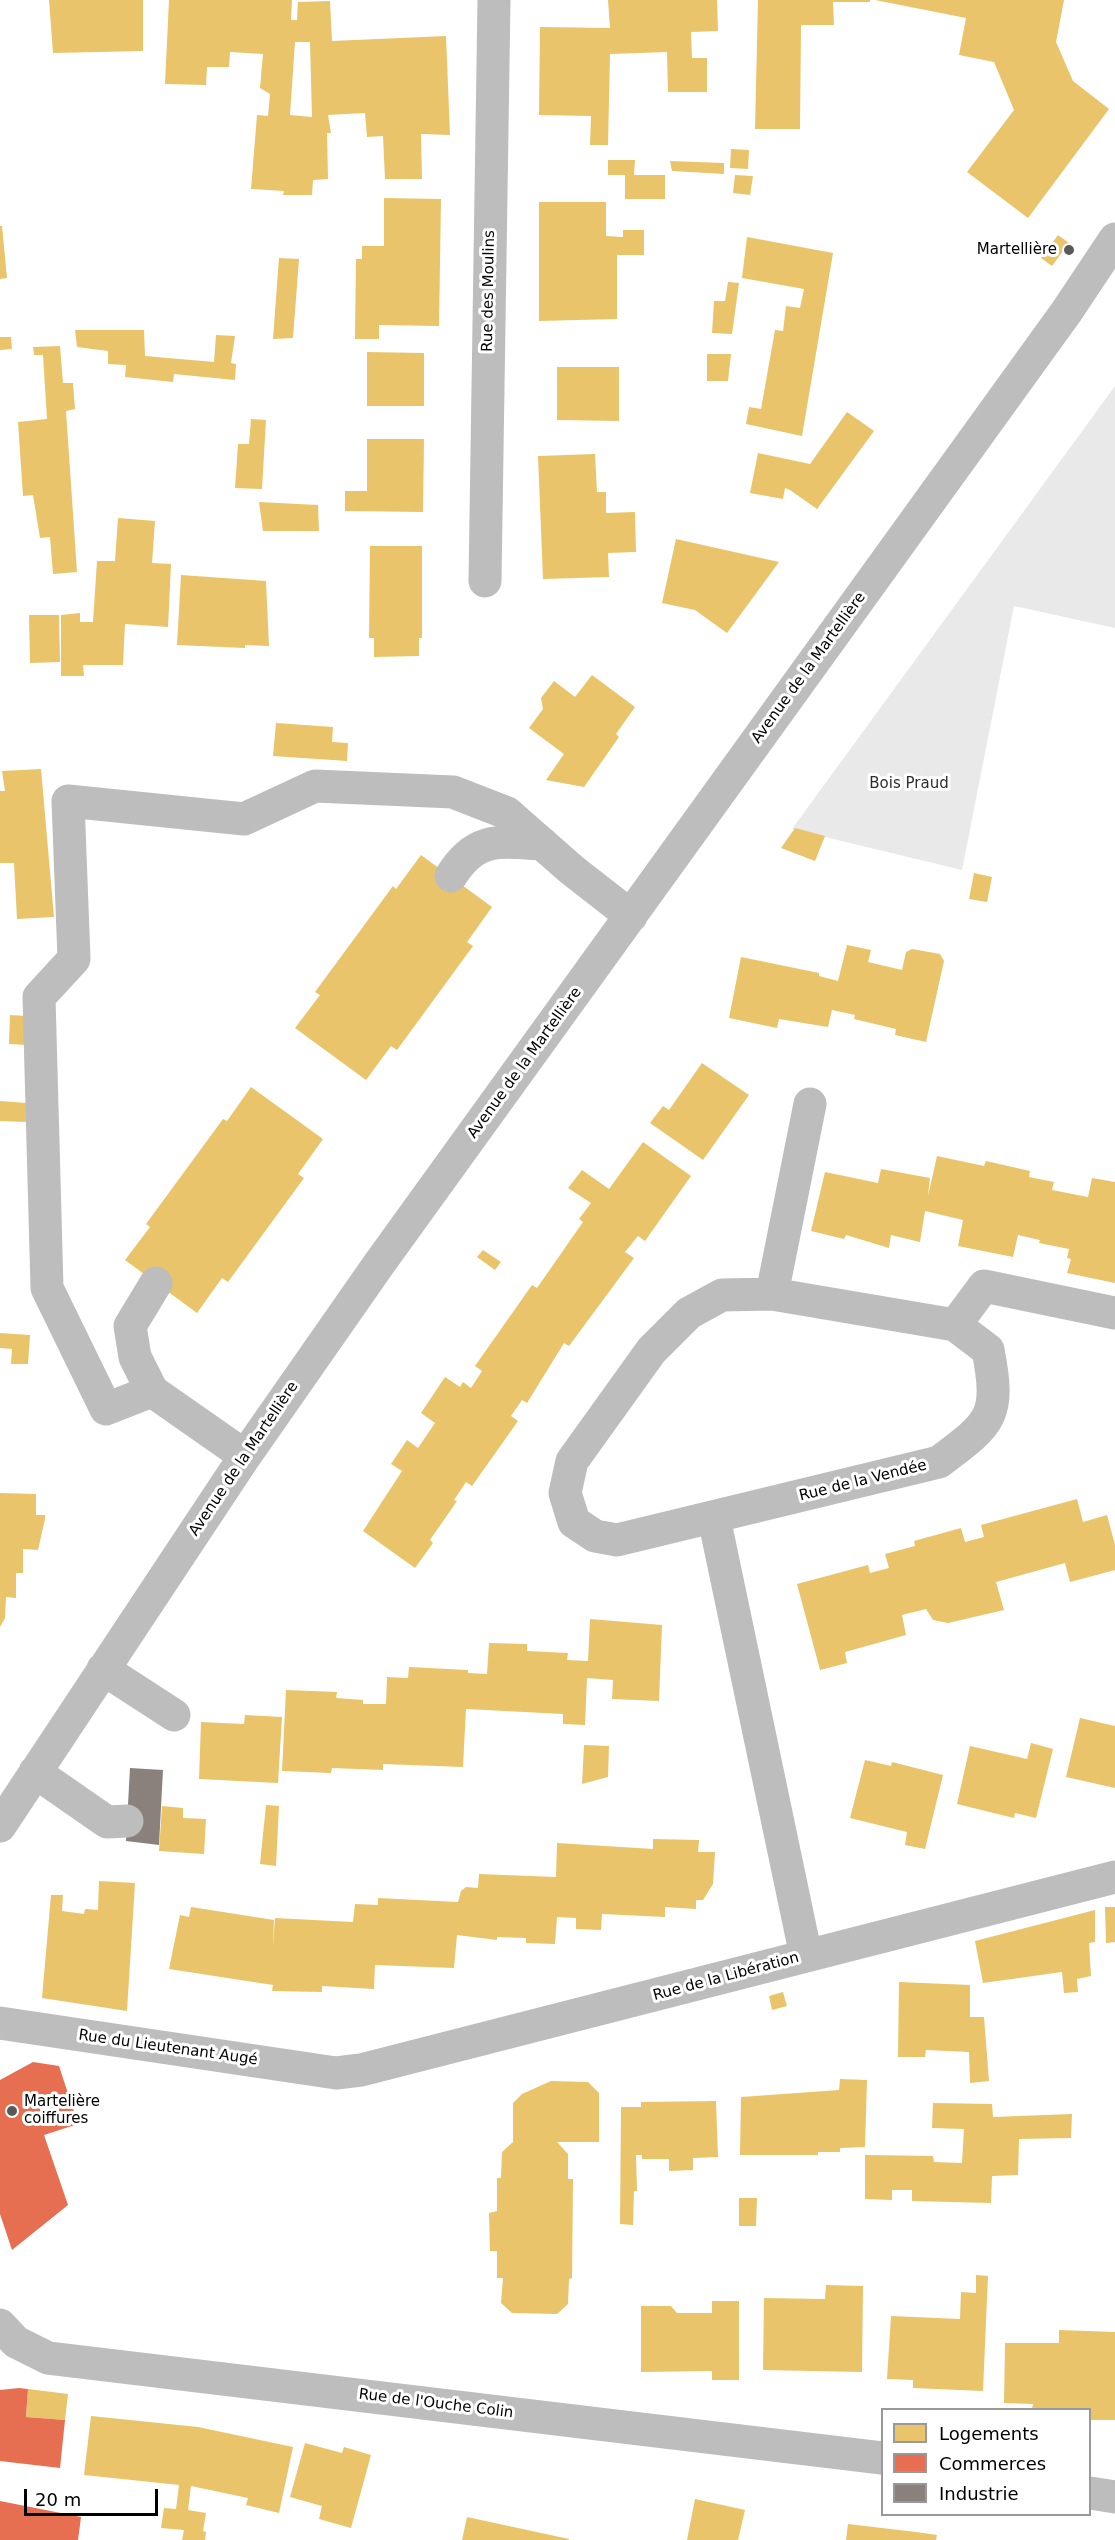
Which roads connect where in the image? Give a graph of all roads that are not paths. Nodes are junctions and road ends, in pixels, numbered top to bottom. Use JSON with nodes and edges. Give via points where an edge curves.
{"nodes":[{"id":1,"x":494,"y":0,"type":"edge"},
{"id":2,"x":1115,"y":239,"type":"edge"},
{"id":3,"x":1115,"y":260,"type":"edge"},
{"id":4,"x":1067,"y":311,"type":"junction"},
{"id":5,"x":485,"y":581,"type":"dead end"},
{"id":6,"x":543,"y":844,"type":"junction"},
{"id":7,"x":451,"y":876,"type":"dead end"},
{"id":8,"x":630,"y":916,"type":"junction"},
{"id":9,"x":810,"y":1104,"type":"dead end"},
{"id":10,"x":156,"y":1283,"type":"dead end"},
{"id":11,"x":772,"y":1294,"type":"junction"},
{"id":12,"x":1115,"y":1313,"type":"edge"},
{"id":13,"x":955,"y":1325,"type":"junction"},
{"id":14,"x":152,"y":1391,"type":"junction"},
{"id":15,"x":245,"y":1456,"type":"junction"},
{"id":16,"x":714,"y":1518,"type":"junction"},
{"id":17,"x":103,"y":1669,"type":"junction"},
{"id":18,"x":174,"y":1715,"type":"dead end"},
{"id":19,"x":35,"y":1772,"type":"junction"},
{"id":20,"x":127,"y":1821,"type":"dead end"},
{"id":21,"x":0,"y":1826,"type":"edge"},
{"id":22,"x":1115,"y":1877,"type":"edge"},
{"id":23,"x":806,"y":1956,"type":"junction"},
{"id":24,"x":0,"y":2023,"type":"edge"},
{"id":25,"x":336,"y":2073,"type":"joint"},
{"id":26,"x":0,"y":2325,"type":"edge"},
{"id":27,"x":881,"y":2458,"type":"edge"},
{"id":28,"x":1091,"y":2493,"type":"edge"},
{"id":29,"x":1115,"y":2498,"type":"edge"}],
"edges":[{"from":1,"to":5,"type":"street","name":"Rue des Moulins"},
{"from":2,"to":4,"type":"street","name":"Avenue de la Martellière"},
{"from":3,"to":4,"type":"street","name":"Avenue de la Martellière"},
{"from":4,"to":8,"type":"street","name":"Avenue de la Martellière"},
{"from":6,"to":7,"type":"street","via":[[490,842],[460,860]]},
{"from":6,"to":8,"type":"street"},
{"from":6,"to":14,"type":"street","via":[[507,813],[453,792],[315,786],[244,819],[68,801],[74,959],[39,997],[47,1288],[106,1409]]},
{"from":8,"to":15,"type":"street","name":"Avenue de la Martellière"},
{"from":9,"to":11,"type":"street"},
{"from":10,"to":14,"type":"street","via":[[130,1326],[135,1357]]},
{"from":11,"to":13,"type":"street","name":"Rue de la Vendée"},
{"from":11,"to":16,"type":"street","name":"Rue de la Vendée","via":[[722,1295],[689,1313],[651,1351],[572,1461],[565,1493],[574,1522],[595,1536],[617,1540]]},
{"from":12,"to":13,"type":"street","via":[[984,1286]]},
{"from":13,"to":16,"type":"street","name":"Rue de la Vendée","via":[[988,1350],[994,1404],[978,1433],[939,1462]]},
{"from":14,"to":15,"type":"street"},
{"from":15,"to":17,"type":"street","name":"Avenue de la Martellière"},
{"from":16,"to":23,"type":"street"},
{"from":17,"to":18,"type":"street"},
{"from":17,"to":19,"type":"street","name":"Avenue de la Martellière"},
{"from":19,"to":20,"type":"street","via":[[107,1822]]},
{"from":19,"to":21,"type":"street","name":"Avenue de la Martellière"},
{"from":22,"to":23,"type":"street","name":"Rue de la Libération"},
{"from":23,"to":25,"type":"street","name":"Rue de la Libération","via":[[419,2056]]},
{"from":24,"to":25,"type":"street","name":"Rue du Lieutenant Augé"},
{"from":26,"to":27,"type":"street","name":"Rue de l'Ouche Colin","via":[[16,2342],[48,2358]]},
{"from":28,"to":29,"type":"street"}]}
